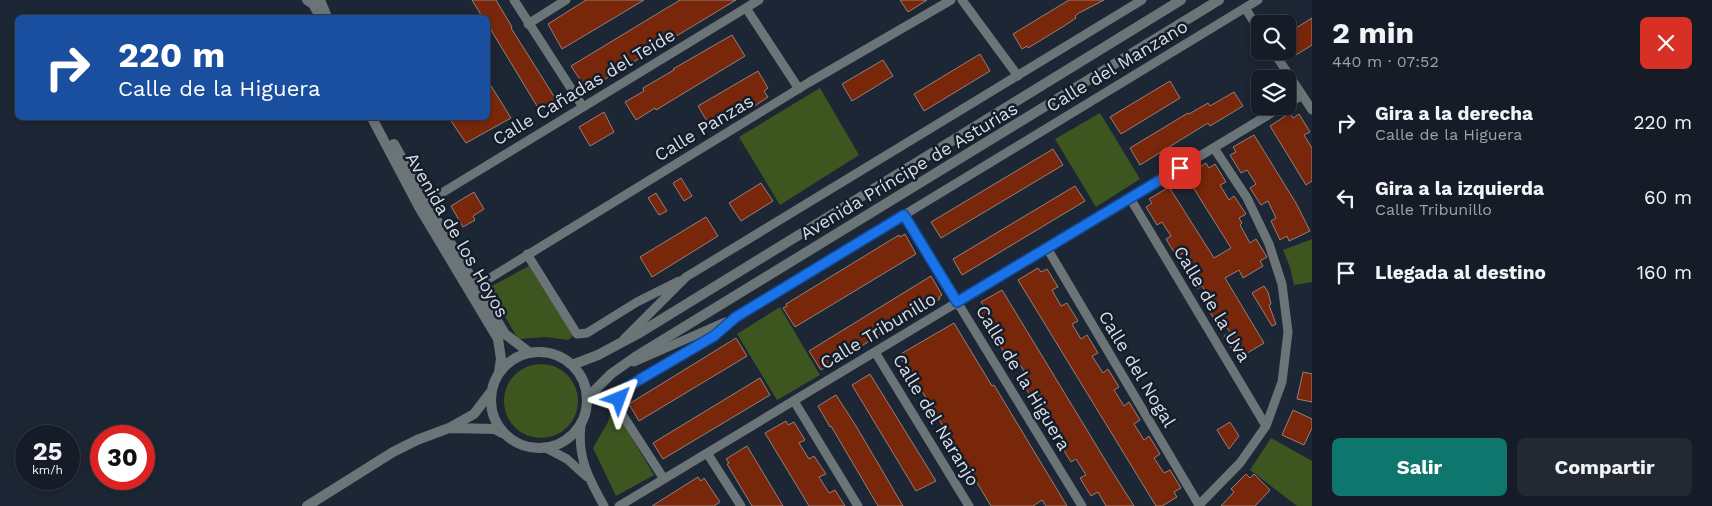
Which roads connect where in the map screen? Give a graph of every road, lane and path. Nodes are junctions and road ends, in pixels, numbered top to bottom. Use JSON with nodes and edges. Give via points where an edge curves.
{"nodes":[{"id":1,"x":307,"y":0,"type":"edge"},
{"id":2,"x":320,"y":0,"type":"edge"},
{"id":3,"x":514,"y":0,"type":"edge"},
{"id":4,"x":566,"y":0,"type":"edge"},
{"id":5,"x":759,"y":0,"type":"edge"},
{"id":6,"x":951,"y":0,"type":"edge"},
{"id":7,"x":962,"y":0,"type":"edge"},
{"id":8,"x":1142,"y":0,"type":"edge"},
{"id":9,"x":1181,"y":0,"type":"edge"},
{"id":10,"x":1219,"y":0,"type":"edge"},
{"id":11,"x":1258,"y":0,"type":"edge"},
{"id":12,"x":746,"y":8,"type":"junction"},
{"id":13,"x":1245,"y":8,"type":"junction"},
{"id":14,"x":319,"y":15,"type":"edge"},
{"id":15,"x":326,"y":15,"type":"edge"},
{"id":16,"x":1251,"y":17,"type":"edge"},
{"id":17,"x":528,"y":24,"type":"junction"},
{"id":18,"x":1280,"y":60,"type":"edge"},
{"id":19,"x":1018,"y":76,"type":"junction"},
{"id":20,"x":798,"y":89,"type":"junction"},
{"id":21,"x":1302,"y":95,"type":"junction"},
{"id":22,"x":1296,"y":99,"type":"edge"},
{"id":23,"x":582,"y":108,"type":"junction"},
{"id":24,"x":1312,"y":110,"type":"edge"},
{"id":25,"x":1269,"y":115,"type":"edge"},
{"id":26,"x":373,"y":120,"type":"edge"},
{"id":27,"x":380,"y":120,"type":"edge"},
{"id":28,"x":1214,"y":148,"type":"junction"},
{"id":29,"x":1130,"y":198,"type":"junction"},
{"id":30,"x":422,"y":204,"type":"junction"},
{"id":31,"x":904,"y":215,"type":"junction"},
{"id":32,"x":1047,"y":248,"type":"junction"},
{"id":33,"x":527,"y":254,"type":"junction"},
{"id":34,"x":686,"y":277,"type":"junction"},
{"id":35,"x":472,"y":288,"type":"junction"},
{"id":36,"x":957,"y":302,"type":"junction"},
{"id":37,"x":736,"y":317,"type":"junction"},
{"id":38,"x":620,"y":342,"type":"junction"},
{"id":39,"x":875,"y":352,"type":"junction"},
{"id":40,"x":530,"y":353,"type":"junction"},
{"id":41,"x":572,"y":365,"type":"junction"},
{"id":42,"x":616,"y":370,"type":"junction"},
{"id":43,"x":499,"y":372,"type":"junction"},
{"id":44,"x":491,"y":392,"type":"junction"},
{"id":45,"x":587,"y":398,"type":"junction"},
{"id":46,"x":794,"y":400,"type":"junction"},
{"id":47,"x":581,"y":426,"type":"junction"},
{"id":48,"x":1266,"y":426,"type":"junction"},
{"id":49,"x":449,"y":428,"type":"junction"},
{"id":50,"x":505,"y":434,"type":"junction"},
{"id":51,"x":546,"y":448,"type":"junction"},
{"id":52,"x":707,"y":453,"type":"junction"},
{"id":53,"x":589,"y":479,"type":"junction"},
{"id":54,"x":664,"y":479,"type":"junction"},
{"id":55,"x":307,"y":506,"type":"edge"},
{"id":56,"x":604,"y":506,"type":"edge"},
{"id":57,"x":618,"y":506,"type":"edge"},
{"id":58,"x":741,"y":506,"type":"edge"},
{"id":59,"x":858,"y":506,"type":"edge"},
{"id":60,"x":969,"y":506,"type":"edge"},
{"id":61,"x":1082,"y":506,"type":"edge"},
{"id":62,"x":1198,"y":506,"type":"edge"}],
"edges":[{"from":1,"to":14,"type":"street"},
{"from":2,"to":15,"type":"street"},
{"from":3,"to":17,"type":"street"},
{"from":4,"to":17,"type":"street"},
{"from":5,"to":12,"type":"street","name":"Calle Cañadas del Teide"},
{"from":6,"to":20,"type":"street","name":"Calle Panzas"},
{"from":7,"to":19,"type":"street"},
{"from":8,"to":19,"type":"street","name":"Avenida Príncipe de Asturias"},
{"from":9,"to":38,"type":"street","name":"Avenida Príncipe de Asturias","via":[[650,327]]},
{"from":10,"to":42,"type":"street","name":"Avenida Príncipe de Asturias"},
{"from":11,"to":13,"type":"street","name":"Calle del Manzano"},
{"from":12,"to":20,"type":"street"},
{"from":12,"to":23,"type":"street","name":"Calle Cañadas del Teide"},
{"from":13,"to":16,"type":"street"},
{"from":13,"to":31,"type":"street","name":"Calle del Manzano"},
{"from":17,"to":23,"type":"street"},
{"from":18,"to":21,"type":"street"},
{"from":19,"to":34,"type":"street","name":"Avenida Príncipe de Asturias"},
{"from":20,"to":33,"type":"street","name":"Calle Panzas"},
{"from":21,"to":22,"type":"street"},
{"from":21,"to":24,"type":"street"},
{"from":23,"to":30,"type":"street","name":"Calle Cañadas del Teide"},
{"from":25,"to":28,"type":"street","name":"Calle Tribunillo"},
{"from":26,"to":30,"type":"street","name":"Avenida de los Hoyos"},
{"from":27,"to":30,"type":"street","name":"Avenida de los Hoyos"},
{"from":28,"to":29,"type":"street","name":"Calle Tribunillo"},
{"from":28,"to":48,"type":"street","via":[[1247,198],[1269,244],[1282,284],[1288,332],[1282,382]]},
{"from":29,"to":32,"type":"street","name":"Calle Tribunillo"},
{"from":29,"to":48,"type":"street","name":"Calle de la Uva"},
{"from":30,"to":35,"type":"street","name":"Avenida de los Hoyos"},
{"from":31,"to":36,"type":"street","name":"Calle de la Higuera"},
{"from":31,"to":37,"type":"street","name":"Calle del Manzano"},
{"from":32,"to":36,"type":"street","name":"Calle Tribunillo"},
{"from":32,"to":62,"type":"street","name":"Calle del Nogal"},
{"from":33,"to":34,"type":"street","name":"Avenida Príncipe de Asturias","via":[[577,334],[587,333]]},
{"from":33,"to":35,"type":"street","name":"Calle Panzas"},
{"from":34,"to":38,"type":"street","name":"Avenida Príncipe de Asturias"},
{"from":35,"to":40,"type":"street","name":"Avenida de los Hoyos","via":[[505,334]]},
{"from":35,"to":43,"type":"street","name":"Avenida de los Hoyos","via":[[498,339],[502,360]]},
{"from":36,"to":39,"type":"street","name":"Calle Tribunillo"},
{"from":36,"to":61,"type":"street","name":"Calle de la Higuera"},
{"from":37,"to":42,"type":"street","name":"Avenida Príncipe de Asturias"},
{"from":37,"to":54,"type":"street","name":"Calle del Manzano","via":[[714,336],[622,390],[618,408]]},
{"from":38,"to":41,"type":"street","name":"Avenida Príncipe de Asturias"},
{"from":39,"to":46,"type":"street","name":"Calle Tribunillo"},
{"from":39,"to":60,"type":"street","name":"Calle del Naranjo"},
{"from":40,"to":41,"type":"street","via":[[545,352]]},
{"from":40,"to":43,"type":"street","via":[[513,360]]},
{"from":41,"to":45,"type":"street","via":[[585,386]]},
{"from":42,"to":45,"type":"street","name":"Avenida Príncipe de Asturias"},
{"from":43,"to":44,"type":"street"},
{"from":44,"to":49,"type":"street","via":[[474,414]]},
{"from":44,"to":50,"type":"street","via":[[491,408]]},
{"from":45,"to":47,"type":"street"},
{"from":46,"to":52,"type":"street","name":"Calle Tribunillo"},
{"from":46,"to":59,"type":"street"},
{"from":47,"to":51,"type":"street","via":[[568,441]]},
{"from":47,"to":53,"type":"street","via":[[579,441]]},
{"from":48,"to":62,"type":"street","via":[[1240,463]]},
{"from":49,"to":50,"type":"street","via":[[495,429]]},
{"from":49,"to":55,"type":"street","via":[[393,452]]},
{"from":50,"to":51,"type":"street","via":[[517,443]]},
{"from":51,"to":53,"type":"street","via":[[567,459]]},
{"from":52,"to":54,"type":"street","name":"Calle Tribunillo"},
{"from":52,"to":58,"type":"street"},
{"from":53,"to":56,"type":"street"},
{"from":54,"to":57,"type":"street","name":"Calle Tribunillo"}]}
